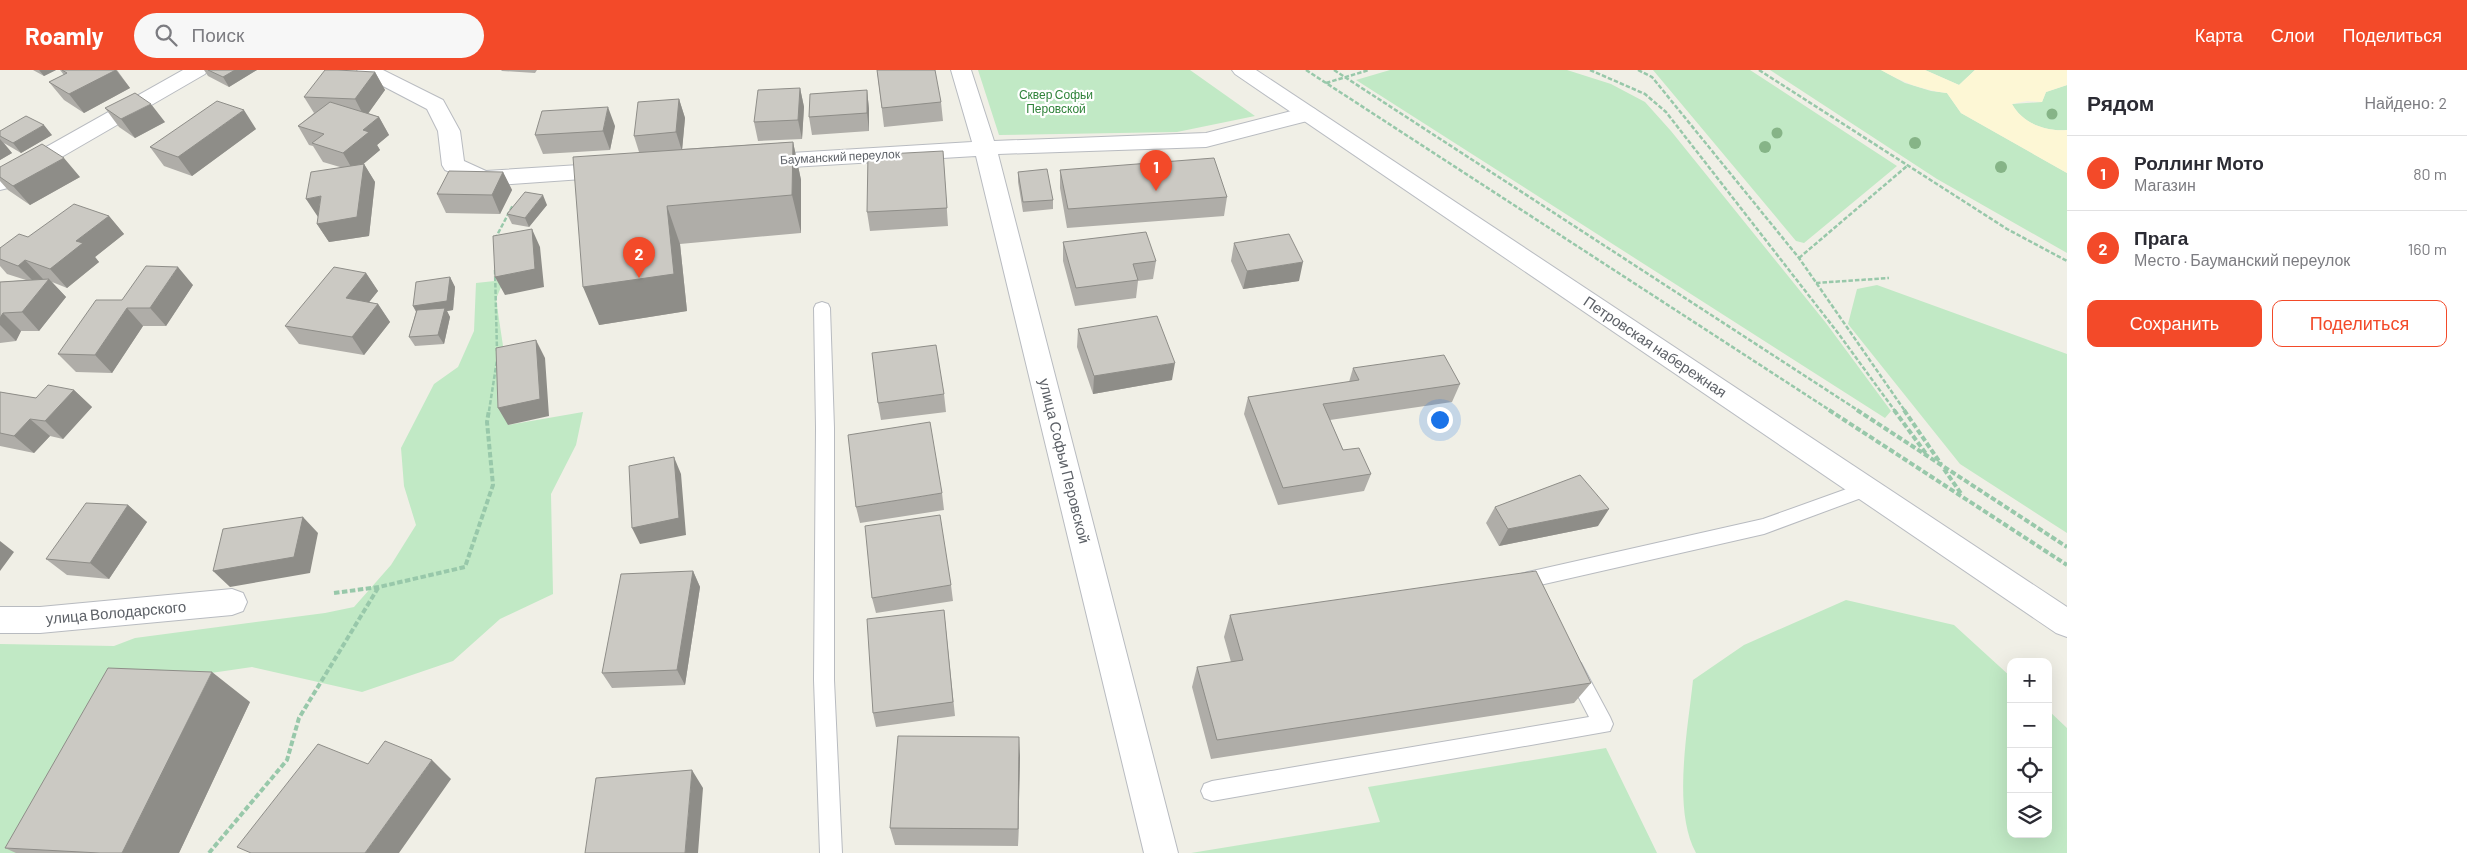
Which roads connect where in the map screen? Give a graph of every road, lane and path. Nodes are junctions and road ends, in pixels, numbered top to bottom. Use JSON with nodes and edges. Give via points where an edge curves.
{"nodes":[{"id":1,"x":154,"y":70,"type":"edge"},
{"id":2,"x":198,"y":70,"type":"edge"},
{"id":3,"x":367,"y":70,"type":"edge"},
{"id":4,"x":962,"y":70,"type":"edge"},
{"id":5,"x":1242,"y":70,"type":"edge"},
{"id":6,"x":1306,"y":70,"type":"edge"},
{"id":7,"x":1334,"y":70,"type":"edge"},
{"id":8,"x":1369,"y":70,"type":"edge"},
{"id":9,"x":1590,"y":70,"type":"edge"},
{"id":10,"x":1638,"y":70,"type":"edge"},
{"id":11,"x":1646,"y":70,"type":"edge"},
{"id":12,"x":1759,"y":70,"type":"edge"},
{"id":13,"x":1344,"y":77,"type":"junction"},
{"id":14,"x":1652,"y":77,"type":"junction"},
{"id":15,"x":178,"y":81,"type":"junction"},
{"id":16,"x":1325,"y":83,"type":"junction"},
{"id":17,"x":1307,"y":114,"type":"junction"},
{"id":18,"x":985,"y":148,"type":"junction"},
{"id":19,"x":737,"y":163,"type":"edge"},
{"id":20,"x":1907,"y":166,"type":"junction"},
{"id":21,"x":628,"y":169,"type":"edge"},
{"id":22,"x":529,"y":175,"type":"junction"},
{"id":23,"x":0,"y":183,"type":"edge"},
{"id":24,"x":495,"y":240,"type":"edge"},
{"id":25,"x":1799,"y":258,"type":"junction"},
{"id":26,"x":2067,"y":261,"type":"edge"},
{"id":27,"x":495,"y":269,"type":"edge"},
{"id":28,"x":1889,"y":278,"type":"dead end"},
{"id":29,"x":1816,"y":283,"type":"junction"},
{"id":30,"x":822,"y":308,"type":"dead end"},
{"id":31,"x":1930,"y":458,"type":"junction"},
{"id":32,"x":1942,"y":466,"type":"junction"},
{"id":33,"x":1866,"y":489,"type":"junction"},
{"id":34,"x":1964,"y":498,"type":"junction"},
{"id":35,"x":2067,"y":547,"type":"edge"},
{"id":36,"x":2067,"y":565,"type":"edge"},
{"id":37,"x":378,"y":587,"type":"junction"},
{"id":38,"x":334,"y":593,"type":"dead end"},
{"id":39,"x":232,"y":602,"type":"dead end"},
{"id":40,"x":1541,"y":606,"type":"edge"},
{"id":41,"x":0,"y":620,"type":"edge"},
{"id":42,"x":2067,"y":624,"type":"edge"},
{"id":43,"x":1568,"y":656,"type":"edge"},
{"id":44,"x":1212,"y":791,"type":"dead end"},
{"id":45,"x":209,"y":853,"type":"edge"},
{"id":46,"x":830,"y":853,"type":"edge"},
{"id":47,"x":1161,"y":853,"type":"edge"}],
"edges":[{"from":1,"to":15,"type":"street"},
{"from":2,"to":15,"type":"street"},
{"from":3,"to":22,"type":"street","via":[[436,105],[449,132],[453,165],[483,179]]},
{"from":4,"to":18,"type":"street","name":"улица Софьи Перовской"},
{"from":5,"to":17,"type":"street","name":"Петровская набережная"},
{"from":6,"to":16,"type":"path"},
{"from":7,"to":13,"type":"path"},
{"from":8,"to":13,"type":"path"},
{"from":9,"to":31,"type":"path","via":[[1645,94],[1666,112],[1838,333]]},
{"from":10,"to":14,"type":"path"},
{"from":11,"to":14,"type":"path"},
{"from":12,"to":20,"type":"path"},
{"from":13,"to":16,"type":"path"},
{"from":13,"to":31,"type":"path"},
{"from":14,"to":25,"type":"path"},
{"from":15,"to":23,"type":"street"},
{"from":16,"to":34,"type":"path"},
{"from":17,"to":18,"type":"street","name":"Бауманский переулок","via":[[1206,140]]},
{"from":17,"to":33,"type":"street","name":"Петровская набережная"},
{"from":18,"to":19,"type":"street","name":"Бауманский переулок"},
{"from":18,"to":47,"type":"street","name":"улица Софьи Перовской"},
{"from":20,"to":25,"type":"path"},
{"from":20,"to":26,"type":"path"},
{"from":21,"to":22,"type":"street"},
{"from":22,"to":24,"type":"path"},
{"from":25,"to":29,"type":"path"},
{"from":27,"to":37,"type":"path","via":[[497,357],[487,422],[493,485],[465,567]]},
{"from":28,"to":29,"type":"path"},
{"from":29,"to":32,"type":"path"},
{"from":30,"to":46,"type":"lane","via":[[824,680]]},
{"from":31,"to":32,"type":"path"},
{"from":32,"to":34,"type":"path"},
{"from":32,"to":35,"type":"path"},
{"from":33,"to":40,"type":"lane","via":[[1764,526],[1528,580]]},
{"from":33,"to":42,"type":"street","name":"Петровская набережная"},
{"from":34,"to":36,"type":"path"},
{"from":37,"to":38,"type":"path"},
{"from":37,"to":45,"type":"path","via":[[298,718],[287,760]]},
{"from":39,"to":41,"type":"street","name":"улица Володарского","via":[[40,620]]},
{"from":43,"to":44,"type":"lane","via":[[1603,724]]}]}
